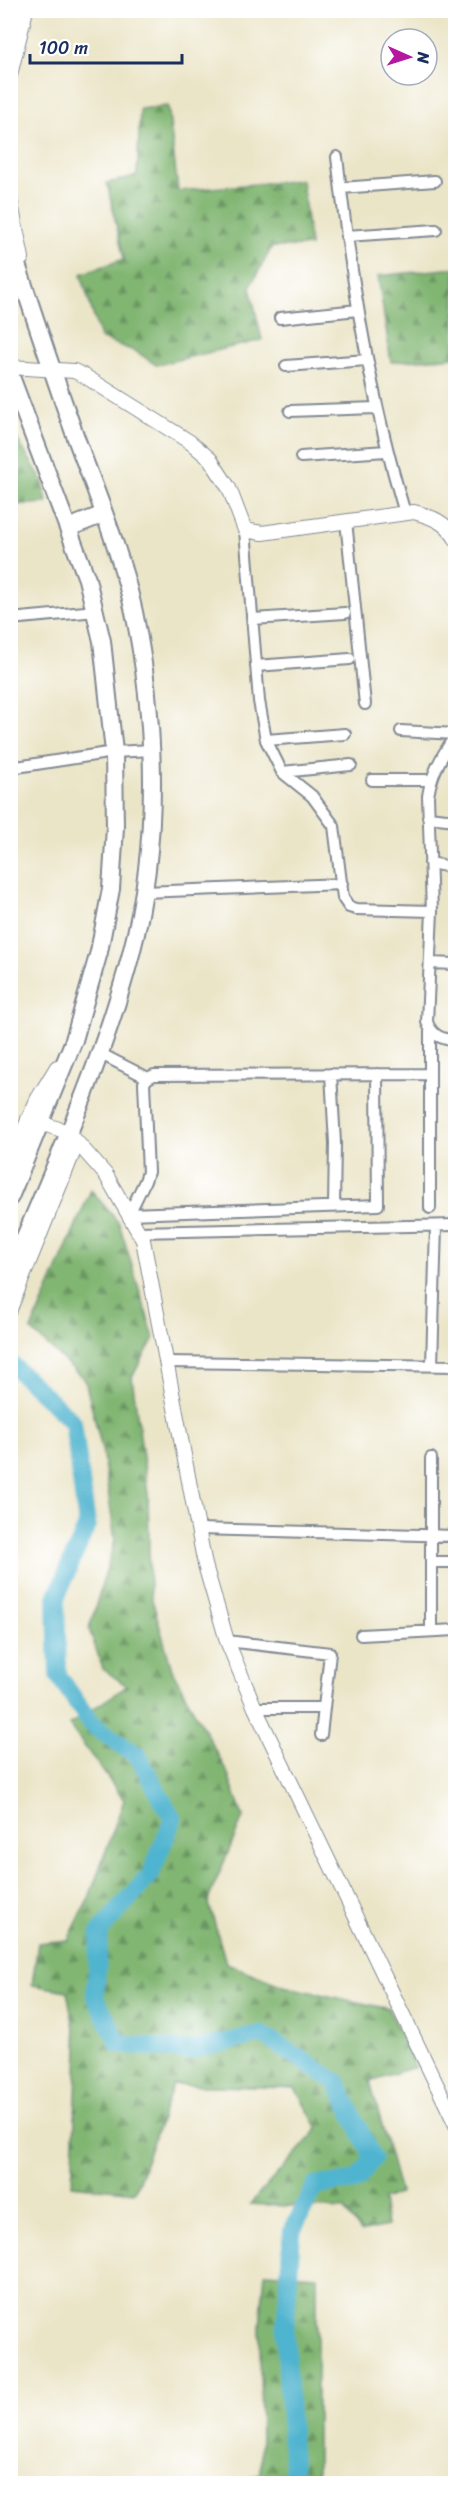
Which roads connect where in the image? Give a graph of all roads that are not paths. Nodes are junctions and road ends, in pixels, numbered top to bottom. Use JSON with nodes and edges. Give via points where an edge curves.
{"nodes":[{"id":1,"x":18,"y":10,"type":"edge"},
{"id":2,"x":26,"y":10,"type":"edge"},
{"id":3,"x":10,"y":36,"type":"edge"},
{"id":4,"x":10,"y":75,"type":"edge"},
{"id":5,"x":337,"y":157,"type":"dead end"},
{"id":6,"x":435,"y":181,"type":"dead end"},
{"id":7,"x":341,"y":188,"type":"junction"},
{"id":8,"x":10,"y":199,"type":"edge"},
{"id":9,"x":436,"y":230,"type":"dead end"},
{"id":10,"x":346,"y":236,"type":"junction"},
{"id":11,"x":10,"y":244,"type":"edge"},
{"id":12,"x":358,"y":310,"type":"junction"},
{"id":13,"x":280,"y":318,"type":"dead end"},
{"id":14,"x":367,"y":360,"type":"junction"},
{"id":15,"x":286,"y":366,"type":"dead end"},
{"id":16,"x":10,"y":367,"type":"edge"},
{"id":17,"x":56,"y":371,"type":"junction"},
{"id":18,"x":10,"y":375,"type":"edge"},
{"id":19,"x":376,"y":408,"type":"junction"},
{"id":20,"x":290,"y":411,"type":"dead end"},
{"id":21,"x":386,"y":451,"type":"junction"},
{"id":22,"x":301,"y":457,"type":"dead end"},
{"id":23,"x":405,"y":513,"type":"junction"},
{"id":24,"x":104,"y":514,"type":"junction"},
{"id":25,"x":346,"y":521,"type":"junction"},
{"id":26,"x":68,"y":528,"type":"junction"},
{"id":27,"x":245,"y":530,"type":"junction"},
{"id":28,"x":456,"y":539,"type":"edge"},
{"id":29,"x":96,"y":611,"type":"junction"},
{"id":30,"x":345,"y":613,"type":"dead end"},
{"id":31,"x":10,"y":619,"type":"edge"},
{"id":32,"x":254,"y":619,"type":"junction"},
{"id":33,"x":350,"y":659,"type":"dead end"},
{"id":34,"x":256,"y":666,"type":"junction"},
{"id":35,"x":365,"y":704,"type":"dead end"},
{"id":36,"x":401,"y":731,"type":"dead end"},
{"id":37,"x":345,"y":734,"type":"dead end"},
{"id":38,"x":456,"y":734,"type":"edge"},
{"id":39,"x":266,"y":740,"type":"junction"},
{"id":40,"x":152,"y":750,"type":"junction"},
{"id":41,"x":114,"y":752,"type":"junction"},
{"id":42,"x":351,"y":765,"type":"dead end"},
{"id":43,"x":10,"y":768,"type":"edge"},
{"id":44,"x":282,"y":772,"type":"junction"},
{"id":45,"x":372,"y":780,"type":"dead end"},
{"id":46,"x":432,"y":780,"type":"junction"},
{"id":47,"x":428,"y":817,"type":"junction"},
{"id":48,"x":456,"y":820,"type":"edge"},
{"id":49,"x":430,"y":863,"type":"junction"},
{"id":50,"x":456,"y":868,"type":"edge"},
{"id":51,"x":342,"y":884,"type":"junction"},
{"id":52,"x":144,"y":892,"type":"junction"},
{"id":53,"x":432,"y":911,"type":"junction"},
{"id":54,"x":430,"y":963,"type":"junction"},
{"id":55,"x":456,"y":964,"type":"edge"},
{"id":56,"x":430,"y":1032,"type":"junction"},
{"id":57,"x":456,"y":1041,"type":"edge"},
{"id":58,"x":99,"y":1053,"type":"junction"},
{"id":59,"x":331,"y":1074,"type":"junction"},
{"id":60,"x":377,"y":1074,"type":"junction"},
{"id":61,"x":430,"y":1074,"type":"junction"},
{"id":62,"x":148,"y":1078,"type":"junction"},
{"id":63,"x":34,"y":1121,"type":"junction"},
{"id":64,"x":73,"y":1137,"type":"junction"},
{"id":65,"x":10,"y":1161,"type":"edge"},
{"id":66,"x":10,"y":1197,"type":"edge"},
{"id":67,"x":334,"y":1207,"type":"junction"},
{"id":68,"x":430,"y":1208,"type":"dead end"},
{"id":69,"x":129,"y":1215,"type":"junction"},
{"id":70,"x":456,"y":1225,"type":"edge"},
{"id":71,"x":436,"y":1226,"type":"junction"},
{"id":72,"x":138,"y":1232,"type":"junction"},
{"id":73,"x":10,"y":1272,"type":"edge"},
{"id":74,"x":13,"y":1304,"type":"edge"},
{"id":75,"x":166,"y":1362,"type":"junction"},
{"id":76,"x":432,"y":1365,"type":"junction"},
{"id":77,"x":456,"y":1366,"type":"edge"},
{"id":78,"x":431,"y":1458,"type":"dead end"},
{"id":79,"x":198,"y":1529,"type":"junction"},
{"id":80,"x":430,"y":1536,"type":"junction"},
{"id":81,"x":456,"y":1536,"type":"edge"},
{"id":82,"x":431,"y":1562,"type":"junction"},
{"id":83,"x":456,"y":1562,"type":"edge"},
{"id":84,"x":431,"y":1630,"type":"junction"},
{"id":85,"x":456,"y":1630,"type":"edge"},
{"id":86,"x":361,"y":1635,"type":"dead end"},
{"id":87,"x":227,"y":1641,"type":"junction"},
{"id":88,"x":255,"y":1708,"type":"junction"},
{"id":89,"x":324,"y":1708,"type":"junction"},
{"id":90,"x":321,"y":1735,"type":"dead end"},
{"id":91,"x":456,"y":2125,"type":"edge"}],
"edges":[{"from":1,"to":3,"type":"highway"},
{"from":2,"to":4,"type":"street"},
{"from":5,"to":7,"type":"street"},
{"from":6,"to":7,"type":"street"},
{"from":7,"to":10,"type":"street"},
{"from":8,"to":17,"type":"street","via":[[19,250]]},
{"from":9,"to":10,"type":"street"},
{"from":10,"to":12,"type":"street"},
{"from":11,"to":17,"type":"highway"},
{"from":12,"to":13,"type":"street"},
{"from":12,"to":14,"type":"street"},
{"from":14,"to":15,"type":"street"},
{"from":14,"to":19,"type":"street"},
{"from":16,"to":17,"type":"street"},
{"from":17,"to":24,"type":"highway"},
{"from":17,"to":27,"type":"street","via":[[74,371],[97,383],[190,442],[210,459],[229,488]]},
{"from":18,"to":26,"type":"highway"},
{"from":19,"to":20,"type":"street"},
{"from":19,"to":21,"type":"street"},
{"from":21,"to":22,"type":"street"},
{"from":21,"to":23,"type":"street"},
{"from":23,"to":25,"type":"street"},
{"from":23,"to":28,"type":"street","via":[[435,519],[450,529]]},
{"from":24,"to":26,"type":"highway"},
{"from":24,"to":40,"type":"highway","via":[[134,612],[149,703]]},
{"from":25,"to":27,"type":"street","via":[[262,533]]},
{"from":25,"to":35,"type":"street"},
{"from":26,"to":29,"type":"highway"},
{"from":27,"to":32,"type":"street"},
{"from":29,"to":31,"type":"street"},
{"from":29,"to":41,"type":"highway"},
{"from":30,"to":32,"type":"street"},
{"from":32,"to":34,"type":"street"},
{"from":33,"to":34,"type":"street"},
{"from":34,"to":39,"type":"street"},
{"from":36,"to":38,"type":"street"},
{"from":37,"to":39,"type":"street"},
{"from":38,"to":46,"type":"street"},
{"from":39,"to":44,"type":"street"},
{"from":40,"to":41,"type":"street"},
{"from":40,"to":52,"type":"highway"},
{"from":41,"to":43,"type":"street"},
{"from":41,"to":63,"type":"highway","via":[[111,889],[99,952],[74,1040]]},
{"from":42,"to":44,"type":"street"},
{"from":44,"to":51,"type":"street","via":[[312,796],[334,826]]},
{"from":45,"to":46,"type":"street"},
{"from":46,"to":47,"type":"street"},
{"from":47,"to":48,"type":"street"},
{"from":47,"to":49,"type":"street"},
{"from":49,"to":50,"type":"street"},
{"from":49,"to":53,"type":"street"},
{"from":51,"to":52,"type":"street"},
{"from":51,"to":53,"type":"street","via":[[343,898],[349,907]]},
{"from":52,"to":58,"type":"highway","via":[[131,953]]},
{"from":53,"to":54,"type":"street"},
{"from":54,"to":55,"type":"street"},
{"from":54,"to":56,"type":"street"},
{"from":56,"to":57,"type":"street"},
{"from":56,"to":61,"type":"street"},
{"from":58,"to":62,"type":"street"},
{"from":58,"to":64,"type":"highway"},
{"from":59,"to":60,"type":"street"},
{"from":59,"to":62,"type":"street"},
{"from":59,"to":67,"type":"street"},
{"from":60,"to":61,"type":"street"},
{"from":60,"to":67,"type":"street","via":[[378,1205]]},
{"from":61,"to":68,"type":"street"},
{"from":62,"to":69,"type":"street","via":[[144,1083],[147,1172]]},
{"from":63,"to":64,"type":"street"},
{"from":63,"to":65,"type":"street"},
{"from":63,"to":66,"type":"highway"},
{"from":64,"to":69,"type":"street","via":[[106,1175]]},
{"from":64,"to":73,"type":"highway"},
{"from":64,"to":74,"type":"street"},
{"from":67,"to":69,"type":"street"},
{"from":69,"to":72,"type":"street"},
{"from":70,"to":71,"type":"street"},
{"from":71,"to":72,"type":"street"},
{"from":71,"to":76,"type":"street"},
{"from":72,"to":75,"type":"street","via":[[143,1240]]},
{"from":75,"to":76,"type":"street"},
{"from":75,"to":79,"type":"street"},
{"from":76,"to":77,"type":"street"},
{"from":78,"to":80,"type":"street"},
{"from":79,"to":80,"type":"street"},
{"from":79,"to":87,"type":"street"},
{"from":80,"to":81,"type":"street"},
{"from":80,"to":82,"type":"street"},
{"from":82,"to":83,"type":"street"},
{"from":82,"to":84,"type":"street"},
{"from":84,"to":85,"type":"street"},
{"from":84,"to":86,"type":"street"},
{"from":87,"to":88,"type":"street"},
{"from":87,"to":89,"type":"street","via":[[330,1653]]},
{"from":88,"to":89,"type":"street"},
{"from":88,"to":91,"type":"street"},
{"from":89,"to":90,"type":"street"}]}
